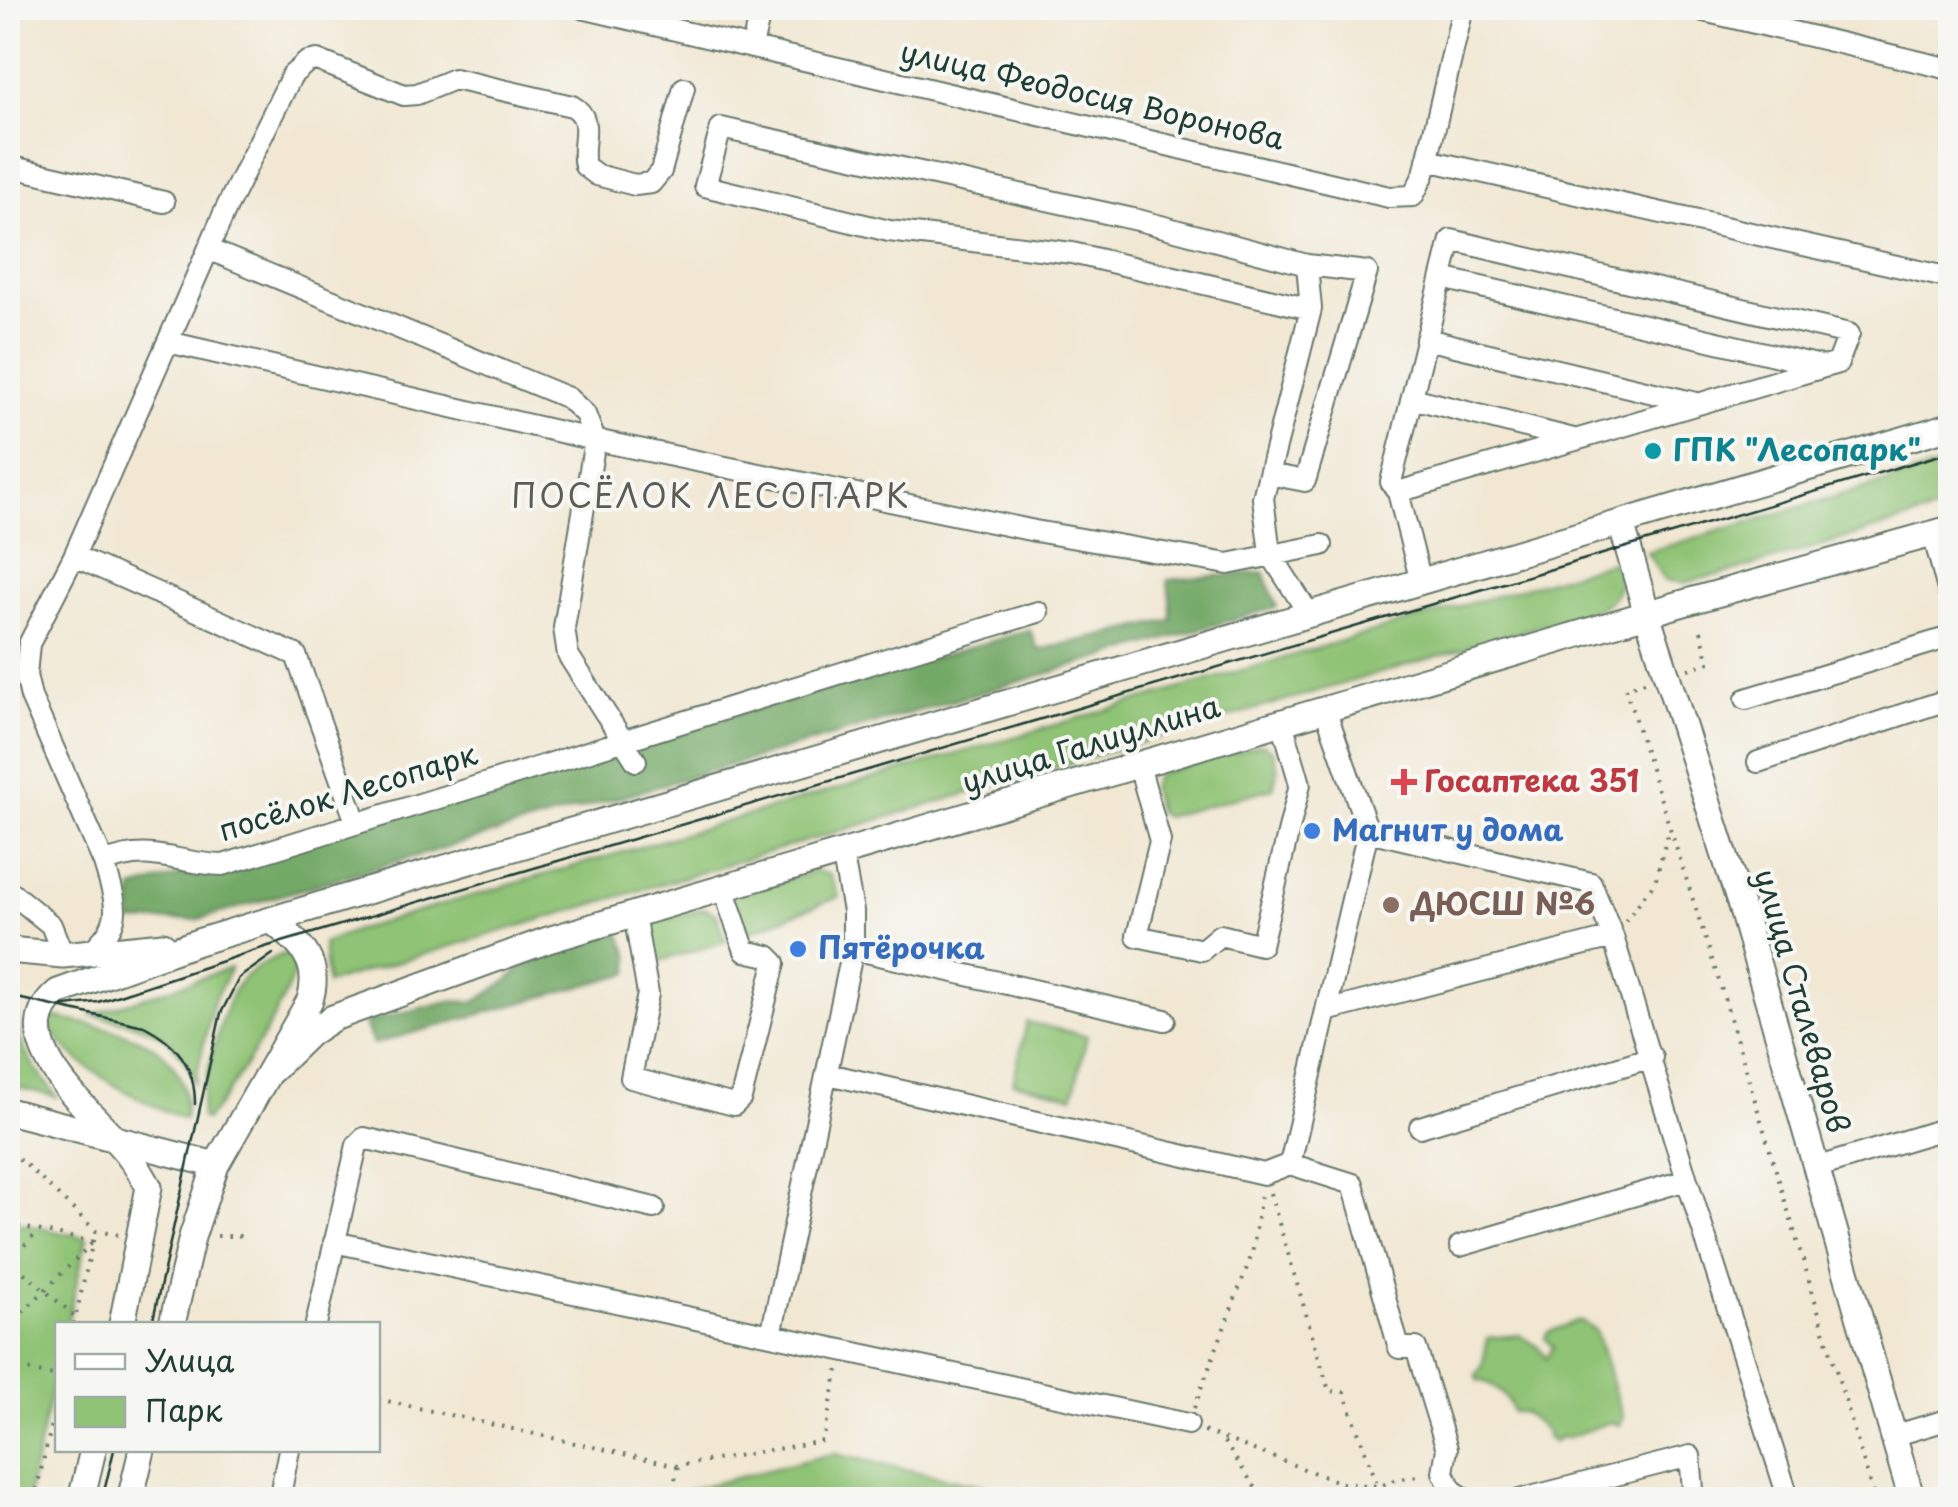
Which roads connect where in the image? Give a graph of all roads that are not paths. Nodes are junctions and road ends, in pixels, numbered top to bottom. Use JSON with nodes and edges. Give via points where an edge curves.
{"nodes":[{"id":1,"x":582,"y":8,"type":"edge"},
{"id":2,"x":761,"y":8,"type":"edge"},
{"id":3,"x":1463,"y":8,"type":"edge"},
{"id":4,"x":1691,"y":8,"type":"edge"},
{"id":5,"x":752,"y":47,"type":"junction"},
{"id":6,"x":1950,"y":69,"type":"edge"},
{"id":7,"x":684,"y":88,"type":"dead end"},
{"id":8,"x":1427,"y":160,"type":"junction"},
{"id":9,"x":8,"y":166,"type":"edge"},
{"id":10,"x":164,"y":202,"type":"dead end"},
{"id":11,"x":210,"y":250,"type":"junction"},
{"id":12,"x":1307,"y":266,"type":"junction"},
{"id":13,"x":1442,"y":278,"type":"junction"},
{"id":14,"x":1950,"y":278,"type":"edge"},
{"id":15,"x":1311,"y":309,"type":"junction"},
{"id":16,"x":1426,"y":339,"type":"junction"},
{"id":17,"x":168,"y":342,"type":"junction"},
{"id":18,"x":1823,"y":366,"type":"junction"},
{"id":19,"x":1412,"y":398,"type":"junction"},
{"id":20,"x":1698,"y":404,"type":"junction"},
{"id":21,"x":1950,"y":426,"type":"edge"},
{"id":22,"x":595,"y":440,"type":"junction"},
{"id":23,"x":1575,"y":440,"type":"junction"},
{"id":24,"x":1270,"y":474,"type":"junction"},
{"id":25,"x":1398,"y":492,"type":"junction"},
{"id":26,"x":1621,"y":523,"type":"junction"},
{"id":27,"x":1942,"y":531,"type":"edge"},
{"id":28,"x":1322,"y":545,"type":"dead end"},
{"id":29,"x":1270,"y":553,"type":"junction"},
{"id":30,"x":74,"y":556,"type":"junction"},
{"id":31,"x":1420,"y":582,"type":"junction"},
{"id":32,"x":1950,"y":596,"type":"edge"},
{"id":33,"x":1038,"y":612,"type":"dead end"},
{"id":34,"x":1309,"y":614,"type":"junction"},
{"id":35,"x":1647,"y":614,"type":"junction"},
{"id":36,"x":1950,"y":637,"type":"edge"},
{"id":37,"x":1746,"y":699,"type":"dead end"},
{"id":38,"x":1950,"y":699,"type":"edge"},
{"id":39,"x":1325,"y":710,"type":"junction"},
{"id":40,"x":1282,"y":722,"type":"junction"},
{"id":41,"x":622,"y":742,"type":"junction"},
{"id":42,"x":636,"y":761,"type":"dead end"},
{"id":43,"x":1758,"y":762,"type":"dead end"},
{"id":44,"x":1138,"y":764,"type":"junction"},
{"id":45,"x":356,"y":822,"type":"junction"},
{"id":46,"x":1368,"y":832,"type":"junction"},
{"id":47,"x":842,"y":852,"type":"junction"},
{"id":48,"x":104,"y":863,"type":"junction"},
{"id":49,"x":723,"y":888,"type":"junction"},
{"id":50,"x":8,"y":890,"type":"edge"},
{"id":51,"x":634,"y":914,"type":"junction"},
{"id":52,"x":271,"y":920,"type":"junction"},
{"id":53,"x":1614,"y":937,"type":"junction"},
{"id":54,"x":198,"y":942,"type":"junction"},
{"id":55,"x":853,"y":949,"type":"junction"},
{"id":56,"x":8,"y":950,"type":"edge"},
{"id":57,"x":90,"y":952,"type":"junction"},
{"id":58,"x":63,"y":955,"type":"junction"},
{"id":59,"x":1326,"y":1011,"type":"junction"},
{"id":60,"x":1165,"y":1020,"type":"dead end"},
{"id":61,"x":1652,"y":1057,"type":"junction"},
{"id":62,"x":272,"y":1070,"type":"junction"},
{"id":63,"x":828,"y":1074,"type":"junction"},
{"id":64,"x":8,"y":1111,"type":"edge"},
{"id":65,"x":1950,"y":1126,"type":"edge"},
{"id":66,"x":1420,"y":1127,"type":"dead end"},
{"id":67,"x":116,"y":1140,"type":"junction"},
{"id":68,"x":1290,"y":1164,"type":"junction"},
{"id":69,"x":216,"y":1165,"type":"junction"},
{"id":70,"x":1815,"y":1168,"type":"junction"},
{"id":71,"x":1686,"y":1180,"type":"junction"},
{"id":72,"x":654,"y":1208,"type":"dead end"},
{"id":73,"x":334,"y":1242,"type":"junction"},
{"id":74,"x":1460,"y":1246,"type":"dead end"},
{"id":75,"x":122,"y":1322,"type":"edge"},
{"id":76,"x":172,"y":1322,"type":"edge"},
{"id":77,"x":316,"y":1322,"type":"edge"},
{"id":78,"x":771,"y":1336,"type":"junction"},
{"id":79,"x":1950,"y":1419,"type":"edge"},
{"id":80,"x":1188,"y":1424,"type":"road end"},
{"id":81,"x":1893,"y":1436,"type":"junction"},
{"id":82,"x":93,"y":1452,"type":"edge"},
{"id":83,"x":142,"y":1452,"type":"edge"},
{"id":84,"x":290,"y":1452,"type":"edge"},
{"id":85,"x":1905,"y":1498,"type":"edge"},
{"id":86,"x":81,"y":1500,"type":"edge"},
{"id":87,"x":130,"y":1500,"type":"edge"},
{"id":88,"x":279,"y":1500,"type":"edge"},
{"id":89,"x":1467,"y":1500,"type":"edge"},
{"id":90,"x":1519,"y":1500,"type":"edge"},
{"id":91,"x":1694,"y":1500,"type":"edge"},
{"id":92,"x":1789,"y":1500,"type":"edge"}],
"edges":[{"from":1,"to":5,"type":"street","name":"улица Феодосия Воронова"},
{"from":2,"to":5,"type":"street"},
{"from":3,"to":8,"type":"street"},
{"from":4,"to":6,"type":"street"},
{"from":5,"to":8,"type":"street","name":"улица Феодосия Воронова","via":[[1390,197],[1413,196]]},
{"from":7,"to":11,"type":"street","via":[[661,171],[651,184],[635,186],[585,166],[586,121],[572,106],[454,79],[404,95],[327,62],[307,62],[292,75]]},
{"from":8,"to":14,"type":"street"},
{"from":9,"to":10,"type":"street"},
{"from":11,"to":17,"type":"street"},
{"from":11,"to":22,"type":"street","via":[[568,398],[585,414]]},
{"from":12,"to":15,"type":"street"},
{"from":12,"to":15,"type":"street","via":[[1142,221],[721,128],[705,186],[889,230],[1072,253]]},
{"from":12,"to":24,"type":"street","via":[[1367,272],[1305,481]]},
{"from":13,"to":16,"type":"street"},
{"from":13,"to":18,"type":"street"},
{"from":13,"to":18,"type":"street","via":[[1451,240],[1848,334],[1838,363]]},
{"from":15,"to":24,"type":"street"},
{"from":16,"to":19,"type":"street"},
{"from":16,"to":20,"type":"street"},
{"from":17,"to":22,"type":"street"},
{"from":17,"to":30,"type":"street"},
{"from":18,"to":20,"type":"street"},
{"from":19,"to":23,"type":"street"},
{"from":19,"to":25,"type":"street","via":[[1391,482]]},
{"from":20,"to":23,"type":"street"},
{"from":21,"to":26,"type":"main road","name":"улица Галиуллина"},
{"from":22,"to":29,"type":"street","via":[[1035,532],[1228,564]]},
{"from":22,"to":41,"type":"street","via":[[564,628],[568,655]]},
{"from":23,"to":25,"type":"street"},
{"from":24,"to":29,"type":"street","via":[[1263,498]]},
{"from":25,"to":31,"type":"street"},
{"from":26,"to":31,"type":"main road","name":"улица Галиуллина"},
{"from":26,"to":35,"type":"main road","name":"улица Сталеваров"},
{"from":27,"to":32,"type":"street"},
{"from":27,"to":35,"type":"main road","name":"улица Галиуллина"},
{"from":28,"to":29,"type":"street"},
{"from":29,"to":34,"type":"street"},
{"from":30,"to":45,"type":"street","via":[[296,655]]},
{"from":30,"to":48,"type":"street","via":[[30,644],[26,675]]},
{"from":31,"to":34,"type":"main road","name":"улица Галиуллина"},
{"from":33,"to":41,"type":"street","name":"посёлок Лесопарк"},
{"from":34,"to":52,"type":"main road","name":"улица Галиуллина"},
{"from":35,"to":39,"type":"main road","name":"улица Галиуллина"},
{"from":35,"to":70,"type":"main road","name":"улица Сталеваров","via":[[1740,903]]},
{"from":36,"to":37,"type":"street"},
{"from":38,"to":43,"type":"street"},
{"from":39,"to":40,"type":"main road","name":"улица Галиуллина"},
{"from":39,"to":46,"type":"street"},
{"from":40,"to":44,"type":"main road","name":"улица Галиуллина"},
{"from":40,"to":44,"type":"street","via":[[1300,784],[1261,945],[1220,935],[1202,950],[1137,936],[1160,841]]},
{"from":41,"to":42,"type":"street"},
{"from":41,"to":45,"type":"street","name":"посёлок Лесопарк"},
{"from":44,"to":47,"type":"main road","name":"улица Галиуллина"},
{"from":45,"to":48,"type":"street","name":"посёлок Лесопарк","via":[[223,865],[146,853]]},
{"from":46,"to":53,"type":"street","via":[[1591,883]]},
{"from":46,"to":59,"type":"street"},
{"from":47,"to":49,"type":"main road","name":"улица Галиуллина"},
{"from":47,"to":55,"type":"street"},
{"from":48,"to":57,"type":"street","via":[[115,899],[114,928]]},
{"from":49,"to":51,"type":"main road","name":"улица Галиуллина"},
{"from":49,"to":51,"type":"street","via":[[745,951],[774,964],[734,1105],[632,1078],[648,994]]},
{"from":50,"to":58,"type":"street","via":[[51,925]]},
{"from":51,"to":62,"type":"main road","name":"улица Галиуллина","via":[[344,1013],[310,1033]]},
{"from":52,"to":54,"type":"main road","name":"улица Галиуллина"},
{"from":52,"to":62,"type":"main road","name":"улица Галиуллина","via":[[299,943],[316,983]]},
{"from":53,"to":59,"type":"street"},
{"from":53,"to":61,"type":"street"},
{"from":54,"to":57,"type":"main road"},
{"from":54,"to":67,"type":"main road","name":"улица Галиуллина","via":[[58,992],[45,1004],[41,1045],[51,1066]]},
{"from":55,"to":60,"type":"street"},
{"from":55,"to":63,"type":"street"},
{"from":56,"to":58,"type":"main road"},
{"from":57,"to":58,"type":"main road"},
{"from":59,"to":68,"type":"street"},
{"from":61,"to":66,"type":"street"},
{"from":61,"to":71,"type":"street"},
{"from":62,"to":69,"type":"main road","name":"улица Галиуллина"},
{"from":63,"to":68,"type":"street","via":[[1264,1174]]},
{"from":63,"to":78,"type":"street"},
{"from":64,"to":67,"type":"main road"},
{"from":65,"to":70,"type":"street"},
{"from":67,"to":69,"type":"main road"},
{"from":67,"to":75,"type":"main road","via":[[149,1187]]},
{"from":68,"to":89,"type":"street","via":[[1353,1184],[1400,1348],[1416,1348],[1447,1449],[1442,1472]]},
{"from":69,"to":76,"type":"main road","name":"улица Галиуллина"},
{"from":70,"to":81,"type":"main road","name":"улица Сталеваров"},
{"from":71,"to":74,"type":"street"},
{"from":71,"to":92,"type":"street"},
{"from":72,"to":73,"type":"street","via":[[364,1138]]},
{"from":73,"to":77,"type":"street"},
{"from":73,"to":78,"type":"street"},
{"from":78,"to":80,"type":"street"},
{"from":79,"to":81,"type":"street"},
{"from":81,"to":85,"type":"main road","name":"улица Сталеваров"},
{"from":82,"to":86,"type":"main road"},
{"from":83,"to":87,"type":"main road"},
{"from":84,"to":88,"type":"street"},
{"from":90,"to":91,"type":"street","via":[[1690,1456]]}]}
